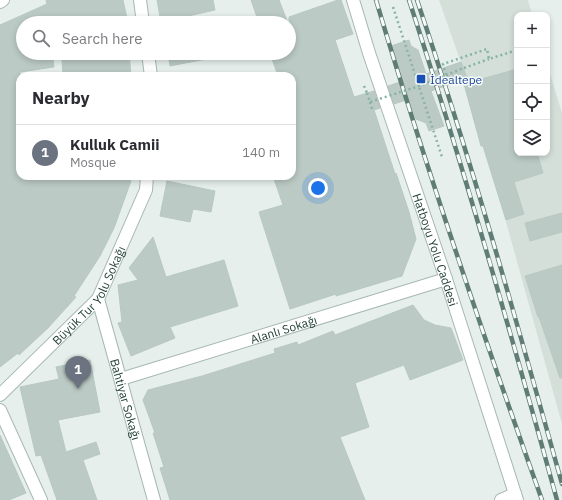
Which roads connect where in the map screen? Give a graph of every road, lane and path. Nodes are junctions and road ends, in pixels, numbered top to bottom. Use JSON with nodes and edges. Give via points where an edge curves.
{"nodes":[{"id":1,"x":3,"y":0,"type":"edge"},
{"id":2,"x":140,"y":0,"type":"edge"},
{"id":3,"x":353,"y":0,"type":"edge"},
{"id":4,"x":0,"y":2,"type":"edge"},
{"id":5,"x":393,"y":7,"type":"dead end"},
{"id":6,"x":142,"y":16,"type":"edge"},
{"id":7,"x":514,"y":51,"type":"edge"},
{"id":8,"x":489,"y":59,"type":"junction"},
{"id":9,"x":149,"y":60,"type":"edge"},
{"id":10,"x":150,"y":72,"type":"edge"},
{"id":11,"x":446,"y":75,"type":"junction"},
{"id":12,"x":419,"y":86,"type":"junction"},
{"id":13,"x":366,"y":93,"type":"dead end"},
{"id":14,"x":370,"y":102,"type":"junction"},
{"id":15,"x":373,"y":111,"type":"dead end"},
{"id":16,"x":442,"y":157,"type":"dead end"},
{"id":17,"x":147,"y":180,"type":"edge"},
{"id":18,"x":446,"y":279,"type":"junction"},
{"id":19,"x":98,"y":299,"type":"junction"},
{"id":20,"x":120,"y":379,"type":"junction"},
{"id":21,"x":0,"y":395,"type":"edge"},
{"id":22,"x":0,"y":410,"type":"edge"},
{"id":23,"x":516,"y":497,"type":"edge"},
{"id":24,"x":41,"y":500,"type":"edge"},
{"id":25,"x":154,"y":500,"type":"edge"},
{"id":26,"x":500,"y":500,"type":"edge"}],
"edges":[{"from":1,"to":4,"type":"street"},
{"from":2,"to":6,"type":"street"},
{"from":3,"to":18,"type":"street","name":"Hatboyu Yolu Caddesi"},
{"from":5,"to":12,"type":"path"},
{"from":7,"to":8,"type":"path"},
{"from":8,"to":11,"type":"path","bridge":true},
{"from":8,"to":11,"type":"path","via":[[487,49],[443,64]]},
{"from":9,"to":10,"type":"street"},
{"from":11,"to":12,"type":"path","bridge":true},
{"from":12,"to":14,"type":"path","bridge":true},
{"from":12,"to":16,"type":"path"},
{"from":13,"to":14,"type":"path","bridge":true},
{"from":14,"to":15,"type":"path"},
{"from":17,"to":19,"type":"street","name":"Büyük Tur Yolu Sokağı","via":[[146,190]]},
{"from":18,"to":20,"type":"street","name":"Alanlı Sokağı"},
{"from":18,"to":23,"type":"street","name":"Hatboyu Yolu Caddesi"},
{"from":19,"to":20,"type":"street","name":"Bahtiyar Sokağı"},
{"from":19,"to":21,"type":"street","name":"Büyük Tur Yolu Sokağı"},
{"from":20,"to":25,"type":"street","name":"Bahtiyar Sokağı"},
{"from":22,"to":24,"type":"street"},
{"from":23,"to":26,"type":"street"}]}
